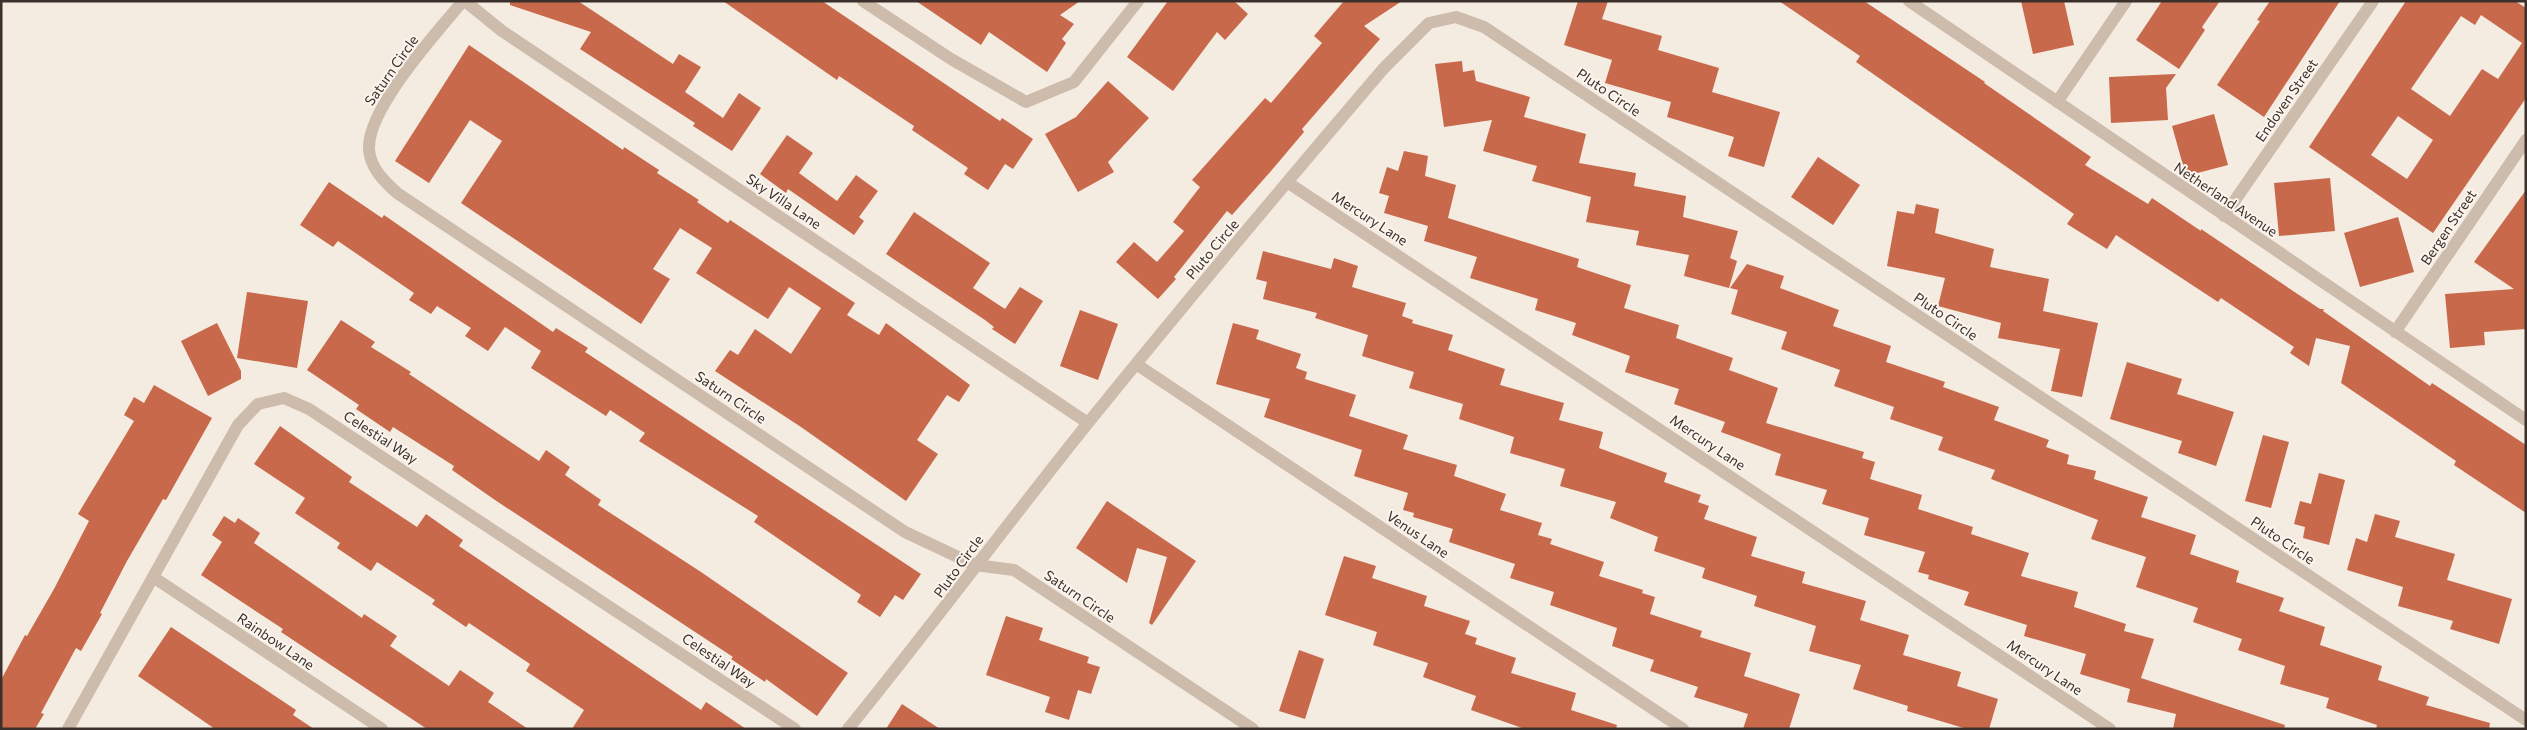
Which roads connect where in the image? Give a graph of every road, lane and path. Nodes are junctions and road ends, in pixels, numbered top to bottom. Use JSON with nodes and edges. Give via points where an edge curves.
{"nodes":[{"id":1,"x":464,"y":1,"type":"edge"},
{"id":2,"x":863,"y":1,"type":"edge"},
{"id":3,"x":1138,"y":1,"type":"edge"},
{"id":4,"x":1909,"y":1,"type":"edge"},
{"id":5,"x":2126,"y":1,"type":"edge"},
{"id":6,"x":2373,"y":1,"type":"edge"},
{"id":7,"x":2057,"y":102,"type":"junction"},
{"id":8,"x":2526,"y":140,"type":"edge"},
{"id":9,"x":1287,"y":182,"type":"junction"},
{"id":10,"x":2224,"y":216,"type":"junction"},
{"id":11,"x":2395,"y":332,"type":"junction"},
{"id":12,"x":1136,"y":364,"type":"junction"},
{"id":13,"x":2526,"y":420,"type":"edge"},
{"id":14,"x":1088,"y":422,"type":"junction"},
{"id":15,"x":975,"y":565,"type":"junction"},
{"id":16,"x":153,"y":577,"type":"junction"},
{"id":17,"x":2526,"y":720,"type":"edge"},
{"id":18,"x":68,"y":729,"type":"edge"},
{"id":19,"x":382,"y":729,"type":"edge"},
{"id":20,"x":795,"y":729,"type":"edge"},
{"id":21,"x":848,"y":729,"type":"edge"},
{"id":22,"x":1253,"y":729,"type":"edge"},
{"id":23,"x":1683,"y":729,"type":"edge"},
{"id":24,"x":2110,"y":729,"type":"edge"}],
"edges":[{"from":1,"to":14,"type":"street","name":"Sky Villa Lane","via":[[510,36]]},
{"from":1,"to":15,"type":"street","name":"Saturn Circle","via":[[431,38],[374,122],[369,149],[378,175],[397,193],[905,532]]},
{"from":2,"to":3,"type":"street","via":[[951,59],[1026,102],[1074,82]]},
{"from":4,"to":7,"type":"street","name":"Netherland Avenue"},
{"from":5,"to":7,"type":"street"},
{"from":6,"to":10,"type":"street","name":"Endoven Street"},
{"from":7,"to":10,"type":"street","name":"Netherland Avenue"},
{"from":8,"to":11,"type":"street","name":"Bergen Street"},
{"from":9,"to":12,"type":"street","name":"Pluto Circle"},
{"from":9,"to":17,"type":"street","name":"Pluto Circle","via":[[1384,68],[1429,23],[1456,17],[1484,26]]},
{"from":9,"to":24,"type":"street","name":"Mercury Lane"},
{"from":10,"to":11,"type":"street","name":"Netherland Avenue"},
{"from":11,"to":13,"type":"street","name":"Netherland Avenue"},
{"from":12,"to":14,"type":"street","name":"Pluto Circle"},
{"from":12,"to":23,"type":"street","name":"Venus Lane"},
{"from":14,"to":15,"type":"street","name":"Pluto Circle"},
{"from":15,"to":21,"type":"street","name":"Pluto Circle","via":[[933,624]]},
{"from":15,"to":22,"type":"street","name":"Saturn Circle","via":[[1014,570]]},
{"from":16,"to":18,"type":"street","name":"Celestial Way"},
{"from":16,"to":19,"type":"street","name":"Rainbow Lane"},
{"from":16,"to":20,"type":"street","name":"Celestial Way","via":[[238,425],[258,404],[284,398],[310,409]]}]}
